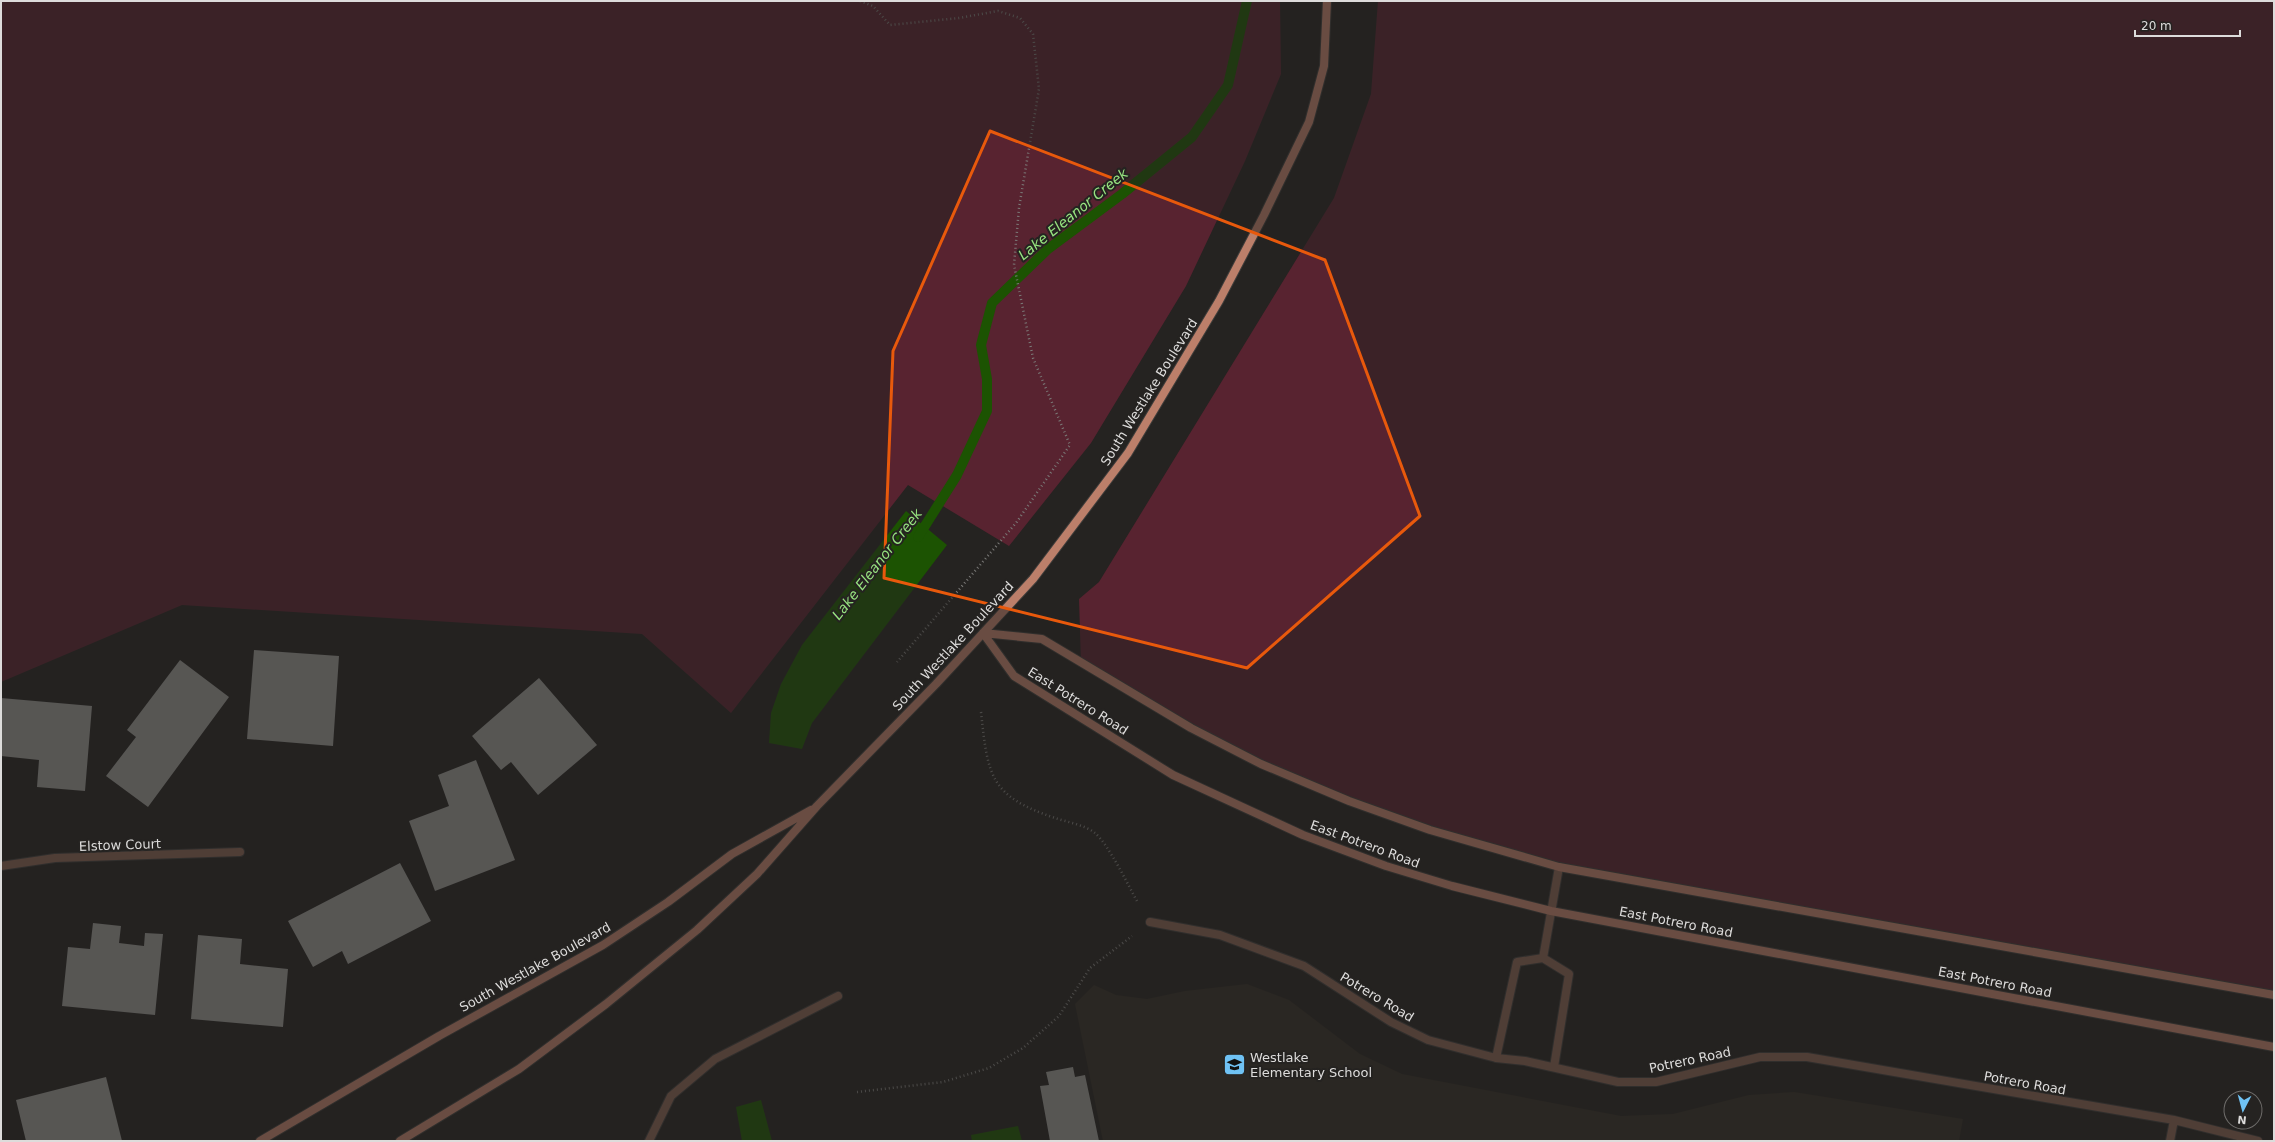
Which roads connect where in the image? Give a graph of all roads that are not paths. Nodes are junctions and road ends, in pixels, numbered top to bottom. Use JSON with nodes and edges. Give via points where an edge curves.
{"nodes":[{"id":1,"x":1327,"y":1,"type":"edge"},
{"id":2,"x":983,"y":633,"type":"junction"},
{"id":3,"x":817,"y":806,"type":"junction"},
{"id":4,"x":240,"y":852,"type":"dead end"},
{"id":5,"x":1,"y":866,"type":"edge"},
{"id":6,"x":1559,"y":867,"type":"junction"},
{"id":7,"x":1552,"y":911,"type":"junction"},
{"id":8,"x":1150,"y":922,"type":"road end"},
{"id":9,"x":1543,"y":958,"type":"junction"},
{"id":10,"x":838,"y":996,"type":"dead end"},
{"id":11,"x":2274,"y":996,"type":"edge"},
{"id":12,"x":2274,"y":1047,"type":"edge"},
{"id":13,"x":1496,"y":1058,"type":"junction"},
{"id":14,"x":1554,"y":1068,"type":"junction"},
{"id":15,"x":2174,"y":1120,"type":"junction"},
{"id":16,"x":260,"y":1141,"type":"edge"},
{"id":17,"x":400,"y":1141,"type":"edge"},
{"id":18,"x":649,"y":1141,"type":"edge"},
{"id":19,"x":2170,"y":1141,"type":"edge"},
{"id":20,"x":2258,"y":1141,"type":"edge"}],
"edges":[{"from":1,"to":2,"type":"street","name":"South Westlake Boulevard","via":[[1324,66],[1309,122],[1219,301],[1128,452],[1033,579]]},
{"from":2,"to":3,"type":"street","name":"South Westlake Boulevard"},
{"from":2,"to":6,"type":"street","via":[[1042,639],[1191,728],[1261,764],[1349,801],[1430,830]]},
{"from":2,"to":7,"type":"street","name":"East Potrero Road","via":[[1014,676],[1173,775],[1303,835],[1386,866],[1452,886]]},
{"from":3,"to":16,"type":"street","name":"South Westlake Boulevard","via":[[732,854],[668,902],[603,945],[439,1036]]},
{"from":3,"to":17,"type":"street","name":"South Westlake Boulevard","via":[[752,879],[697,930],[606,1004],[519,1069]]},
{"from":4,"to":5,"type":"street","name":"Elstow Court","via":[[55,858]]},
{"from":6,"to":7,"type":"street"},
{"from":6,"to":11,"type":"street"},
{"from":7,"to":9,"type":"street"},
{"from":7,"to":12,"type":"street","name":"East Potrero Road"},
{"from":8,"to":13,"type":"street","name":"Potrero Road","via":[[1220,935],[1304,966],[1391,1022],[1428,1040]]},
{"from":9,"to":13,"type":"street","via":[[1517,962]]},
{"from":9,"to":14,"type":"street","via":[[1569,974]]},
{"from":10,"to":18,"type":"street","via":[[715,1059],[671,1096]]},
{"from":13,"to":14,"type":"street","name":"Potrero Road"},
{"from":14,"to":15,"type":"street","name":"Potrero Road","via":[[1618,1082],[1656,1082],[1760,1057],[1807,1057]]},
{"from":15,"to":19,"type":"street"},
{"from":15,"to":20,"type":"street","name":"Potrero Road"}]}
